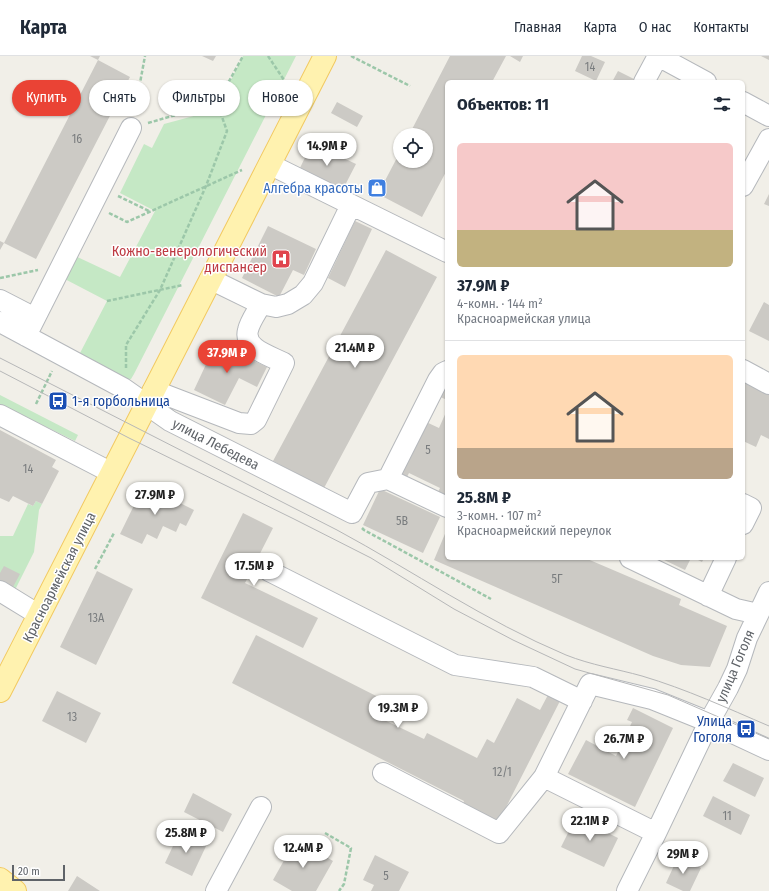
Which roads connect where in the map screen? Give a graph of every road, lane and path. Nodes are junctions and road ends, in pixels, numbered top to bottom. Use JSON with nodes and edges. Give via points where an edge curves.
{"nodes":[{"id":1,"x":145,"y":56,"type":"edge"},
{"id":2,"x":243,"y":56,"type":"edge"},
{"id":3,"x":268,"y":56,"type":"edge"},
{"id":4,"x":325,"y":56,"type":"edge"},
{"id":5,"x":351,"y":56,"type":"edge"},
{"id":6,"x":658,"y":56,"type":"edge"},
{"id":7,"x":230,"y":80,"type":"edge"},
{"id":8,"x":284,"y":80,"type":"edge"},
{"id":9,"x":645,"y":80,"type":"edge"},
{"id":10,"x":702,"y":80,"type":"edge"},
{"id":11,"x":410,"y":86,"type":"dead end"},
{"id":12,"x":745,"y":103,"type":"edge"},
{"id":13,"x":172,"y":116,"type":"edge"},
{"id":14,"x":222,"y":116,"type":"edge"},
{"id":15,"x":769,"y":116,"type":"edge"},
{"id":16,"x":131,"y":128,"type":"junction"},
{"id":17,"x":769,"y":139,"type":"edge"},
{"id":18,"x":269,"y":164,"type":"junction"},
{"id":19,"x":242,"y":170,"type":"dead end"},
{"id":20,"x":745,"y":182,"type":"edge"},
{"id":21,"x":206,"y":186,"type":"junction"},
{"id":22,"x":101,"y":188,"type":"junction"},
{"id":23,"x":92,"y":205,"type":"junction"},
{"id":24,"x":351,"y":205,"type":"junction"},
{"id":25,"x":150,"y":212,"type":"junction"},
{"id":26,"x":445,"y":251,"type":"edge"},
{"id":27,"x":62,"y":264,"type":"junction"},
{"id":28,"x":0,"y":278,"type":"edge"},
{"id":29,"x":210,"y":279,"type":"junction"},
{"id":30,"x":183,"y":285,"type":"dead end"},
{"id":31,"x":160,"y":290,"type":"junction"},
{"id":32,"x":0,"y":300,"type":"edge"},
{"id":33,"x":107,"y":301,"type":"dead end"},
{"id":34,"x":261,"y":304,"type":"junction"},
{"id":35,"x":35,"y":318,"type":"junction"},
{"id":36,"x":0,"y":322,"type":"edge"},
{"id":37,"x":26,"y":336,"type":"junction"},
{"id":38,"x":52,"y":371,"type":"dead end"},
{"id":39,"x":745,"y":371,"type":"edge"},
{"id":40,"x":445,"y":372,"type":"edge"},
{"id":41,"x":126,"y":375,"type":"dead end"},
{"id":42,"x":769,"y":384,"type":"edge"},
{"id":43,"x":150,"y":397,"type":"junction"},
{"id":44,"x":36,"y":404,"type":"dead end"},
{"id":45,"x":0,"y":415,"type":"edge"},
{"id":46,"x":112,"y":473,"type":"junction"},
{"id":47,"x":388,"y":479,"type":"junction"},
{"id":48,"x":745,"y":505,"type":"edge"},
{"id":49,"x":445,"y":506,"type":"edge"},
{"id":50,"x":352,"y":513,"type":"junction"},
{"id":51,"x":745,"y":520,"type":"edge"},
{"id":52,"x":114,"y":533,"type":"dead end"},
{"id":53,"x":634,"y":560,"type":"edge"},
{"id":54,"x":725,"y":560,"type":"edge"},
{"id":55,"x":95,"y":569,"type":"dead end"},
{"id":56,"x":269,"y":571,"type":"dead end"},
{"id":57,"x":0,"y":591,"type":"edge"},
{"id":58,"x":769,"y":592,"type":"edge"},
{"id":59,"x":708,"y":596,"type":"junction"},
{"id":60,"x":491,"y":599,"type":"dead end"},
{"id":61,"x":758,"y":614,"type":"junction"},
{"id":62,"x":39,"y":615,"type":"junction"},
{"id":63,"x":0,"y":691,"type":"edge"},
{"id":64,"x":586,"y":693,"type":"junction"},
{"id":65,"x":709,"y":722,"type":"junction"},
{"id":66,"x":769,"y":750,"type":"edge"},
{"id":67,"x":383,"y":773,"type":"dead end"},
{"id":68,"x":544,"y":777,"type":"junction"},
{"id":69,"x":261,"y":807,"type":"dead end"},
{"id":70,"x":325,"y":833,"type":"dead end"},
{"id":71,"x":656,"y":833,"type":"junction"},
{"id":72,"x":0,"y":880,"type":"edge"},
{"id":73,"x":15,"y":891,"type":"edge"},
{"id":74,"x":216,"y":891,"type":"edge"},
{"id":75,"x":339,"y":891,"type":"edge"},
{"id":76,"x":627,"y":891,"type":"edge"}],
"edges":[{"from":1,"to":16,"type":"path"},
{"from":2,"to":7,"type":"path"},
{"from":3,"to":8,"type":"path"},
{"from":4,"to":18,"type":"main road","name":"Красноармейская улица"},
{"from":5,"to":11,"type":"path"},
{"from":6,"to":9,"type":"street"},
{"from":6,"to":10,"type":"street"},
{"from":12,"to":15,"type":"street"},
{"from":13,"to":16,"type":"path"},
{"from":14,"to":21,"type":"path","via":[[227,131]]},
{"from":16,"to":22,"type":"street"},
{"from":17,"to":20,"type":"street"},
{"from":18,"to":24,"type":"street"},
{"from":18,"to":29,"type":"main road","name":"Красноармейская улица"},
{"from":19,"to":21,"type":"path"},
{"from":21,"to":25,"type":"path"},
{"from":21,"to":31,"type":"path"},
{"from":22,"to":23,"type":"street"},
{"from":22,"to":25,"type":"path"},
{"from":23,"to":25,"type":"path","via":[[127,222]]},
{"from":23,"to":27,"type":"street"},
{"from":24,"to":26,"type":"street"},
{"from":24,"to":34,"type":"street","via":[[313,283],[303,295],[288,304],[276,307]]},
{"from":27,"to":28,"type":"path"},
{"from":27,"to":35,"type":"street"},
{"from":29,"to":34,"type":"street"},
{"from":29,"to":43,"type":"main road","name":"Красноармейская улица"},
{"from":30,"to":31,"type":"path"},
{"from":31,"to":33,"type":"path"},
{"from":31,"to":41,"type":"path","via":[[126,345]]},
{"from":32,"to":35,"type":"street"},
{"from":34,"to":43,"type":"street","via":[[248,328],[249,343],[284,363],[256,420],[251,424],[240,423]]},
{"from":35,"to":37,"type":"street"},
{"from":36,"to":37,"type":"street","name":"улица Лебедева"},
{"from":37,"to":43,"type":"street","name":"улица Лебедева","via":[[123,388]]},
{"from":38,"to":44,"type":"path"},
{"from":39,"to":42,"type":"street"},
{"from":40,"to":47,"type":"street","via":[[438,380]]},
{"from":43,"to":46,"type":"main road","name":"Красноармейская улица"},
{"from":43,"to":50,"type":"street","name":"улица Лебедева","via":[[170,421]]},
{"from":45,"to":46,"type":"street"},
{"from":46,"to":62,"type":"main road","name":"Красноармейская улица"},
{"from":47,"to":49,"type":"street"},
{"from":47,"to":50,"type":"street","via":[[368,483]]},
{"from":48,"to":51,"type":"street","via":[[751,508]]},
{"from":50,"to":60,"type":"path","via":[[364,530]]},
{"from":52,"to":55,"type":"path"},
{"from":53,"to":59,"type":"street"},
{"from":54,"to":59,"type":"street"},
{"from":56,"to":64,"type":"street","via":[[455,664],[533,677]]},
{"from":57,"to":62,"type":"street"},
{"from":58,"to":61,"type":"street","name":"улица Гоголя"},
{"from":59,"to":61,"type":"street","via":[[736,609]]},
{"from":61,"to":65,"type":"street","name":"улица Гоголя","via":[[737,669]]},
{"from":62,"to":63,"type":"main road","name":"Красноармейская улица"},
{"from":64,"to":65,"type":"street","via":[[652,699]]},
{"from":64,"to":68,"type":"street"},
{"from":65,"to":66,"type":"street"},
{"from":65,"to":71,"type":"street","name":"улица Гоголя"},
{"from":67,"to":68,"type":"street","via":[[499,833]]},
{"from":68,"to":71,"type":"street"},
{"from":69,"to":74,"type":"street"},
{"from":70,"to":75,"type":"path","via":[[351,848],[344,884]]},
{"from":71,"to":76,"type":"street","name":"улица Гоголя"},
{"from":72,"to":73,"type":"main road"}]}
